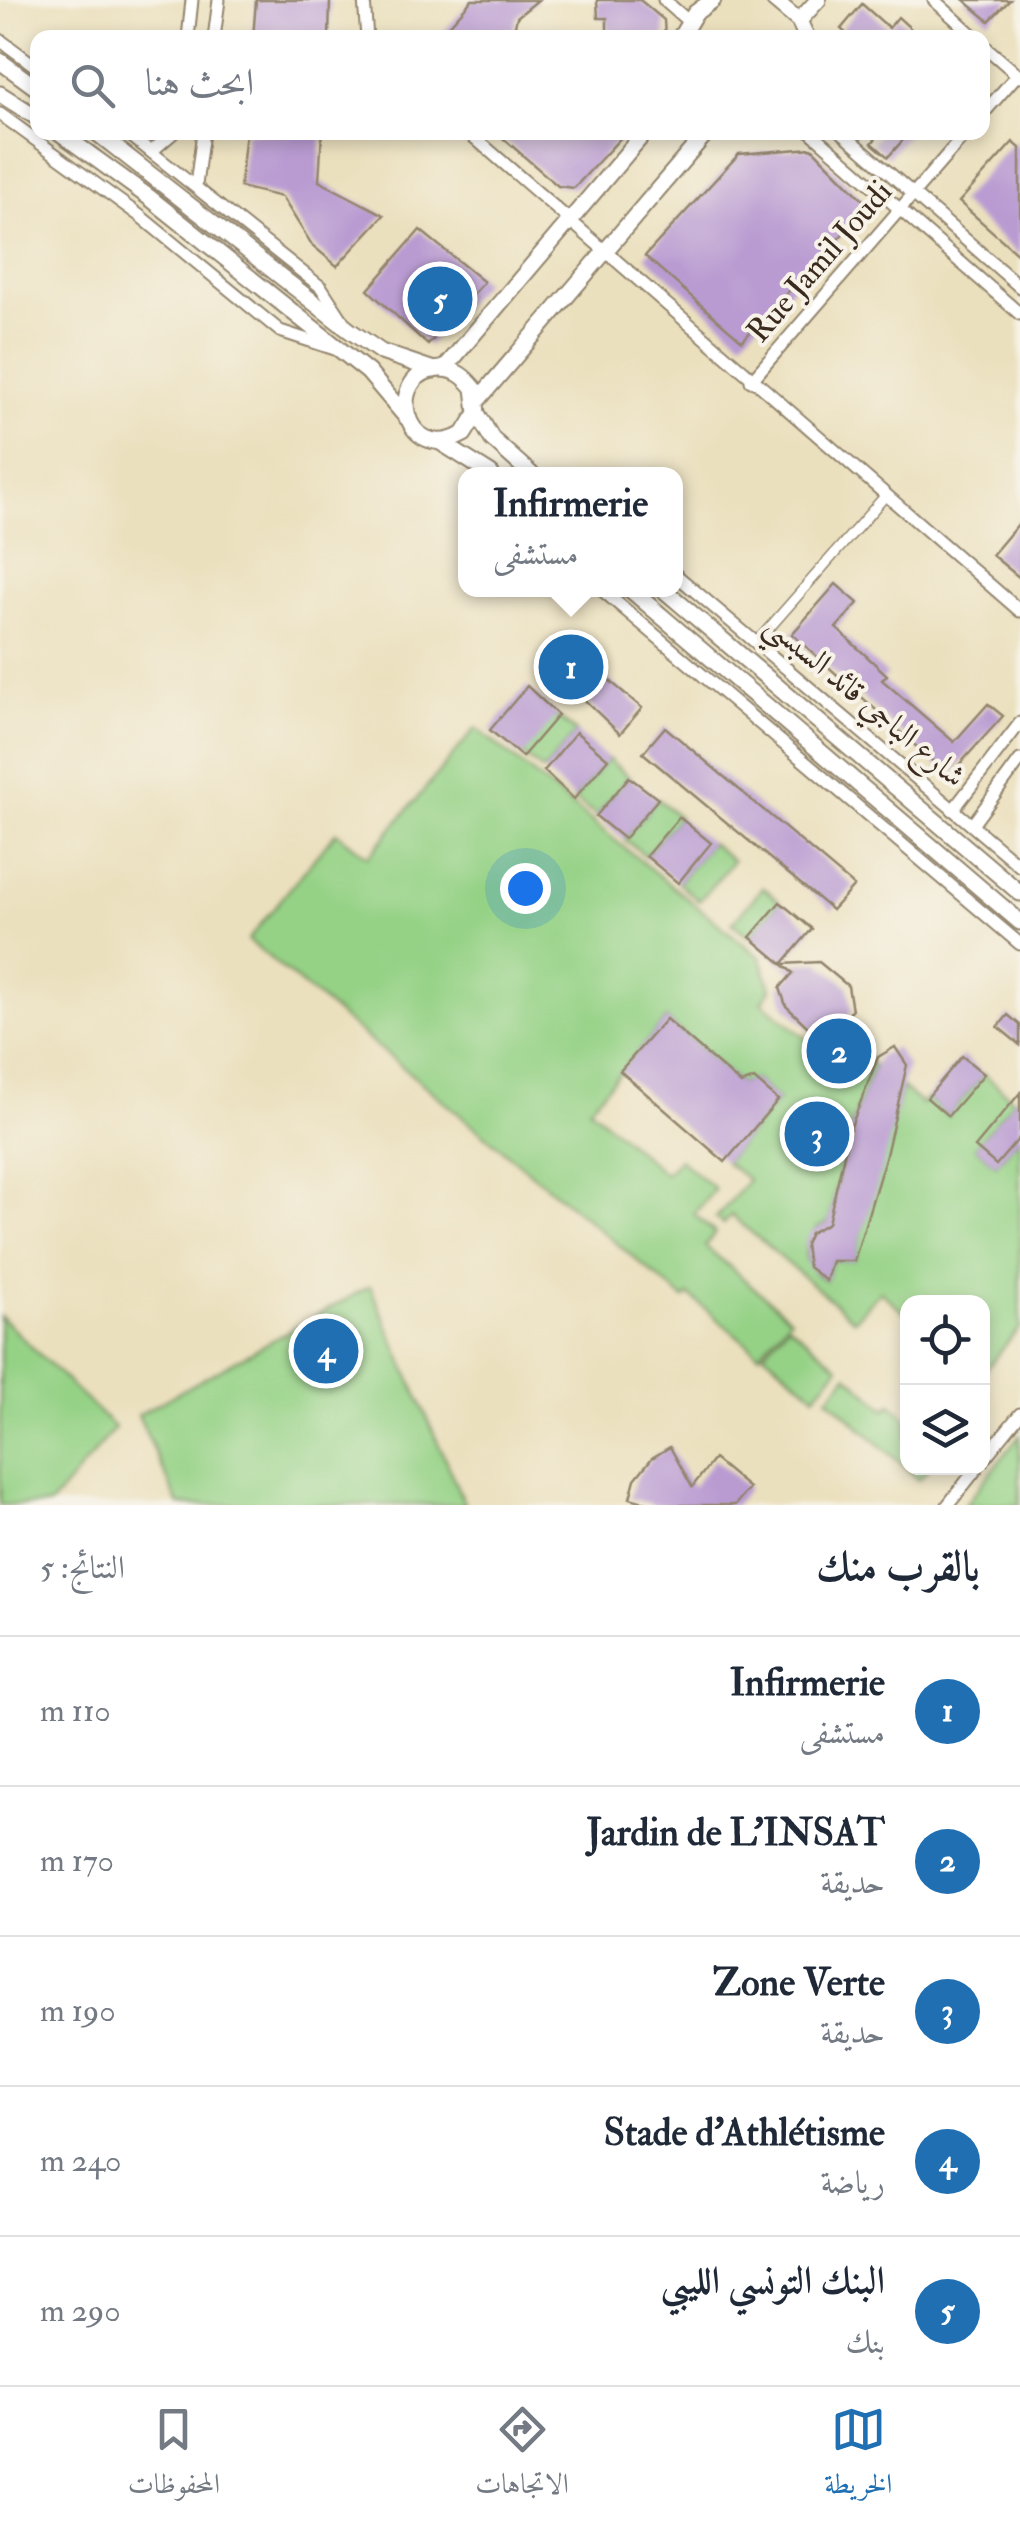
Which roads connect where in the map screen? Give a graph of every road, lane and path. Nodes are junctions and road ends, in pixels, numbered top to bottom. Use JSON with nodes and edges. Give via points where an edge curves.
{"nodes":[{"id":1,"x":192,"y":0,"type":"edge"},
{"id":2,"x":219,"y":0,"type":"edge"},
{"id":3,"x":364,"y":0,"type":"edge"},
{"id":4,"x":664,"y":0,"type":"edge"},
{"id":5,"x":774,"y":0,"type":"edge"},
{"id":6,"x":818,"y":0,"type":"edge"},
{"id":7,"x":934,"y":0,"type":"edge"},
{"id":8,"x":704,"y":2,"type":"edge"},
{"id":9,"x":688,"y":21,"type":"junction"},
{"id":10,"x":798,"y":21,"type":"junction"},
{"id":11,"x":189,"y":30,"type":"edge"},
{"id":12,"x":215,"y":30,"type":"edge"},
{"id":13,"x":366,"y":30,"type":"edge"},
{"id":14,"x":684,"y":30,"type":"edge"},
{"id":15,"x":803,"y":30,"type":"edge"},
{"id":16,"x":967,"y":30,"type":"edge"},
{"id":17,"x":0,"y":40,"type":"edge"},
{"id":18,"x":990,"y":51,"type":"edge"},
{"id":19,"x":0,"y":62,"type":"edge"},
{"id":20,"x":30,"y":62,"type":"edge"},
{"id":21,"x":1019,"y":76,"type":"edge"},
{"id":22,"x":30,"y":83,"type":"edge"},
{"id":23,"x":0,"y":94,"type":"edge"},
{"id":24,"x":990,"y":107,"type":"edge"},
{"id":25,"x":30,"y":113,"type":"edge"},
{"id":26,"x":0,"y":114,"type":"edge"},
{"id":27,"x":30,"y":136,"type":"edge"},
{"id":28,"x":36,"y":140,"type":"edge"},
{"id":29,"x":69,"y":140,"type":"edge"},
{"id":30,"x":106,"y":140,"type":"edge"},
{"id":31,"x":137,"y":140,"type":"edge"},
{"id":32,"x":165,"y":140,"type":"edge"},
{"id":33,"x":201,"y":140,"type":"edge"},
{"id":34,"x":477,"y":140,"type":"edge"},
{"id":35,"x":638,"y":140,"type":"edge"},
{"id":36,"x":699,"y":140,"type":"edge"},
{"id":37,"x":821,"y":140,"type":"edge"},
{"id":38,"x":852,"y":140,"type":"edge"},
{"id":39,"x":960,"y":140,"type":"edge"},
{"id":40,"x":152,"y":151,"type":"junction"},
{"id":41,"x":196,"y":185,"type":"junction"},
{"id":42,"x":916,"y":192,"type":"junction"},
{"id":43,"x":902,"y":208,"type":"junction"},
{"id":44,"x":567,"y":223,"type":"junction"},
{"id":45,"x":602,"y":252,"type":"junction"},
{"id":46,"x":1020,"y":287,"type":"edge"},
{"id":47,"x":1020,"y":314,"type":"edge"},
{"id":48,"x":349,"y":330,"type":"junction"},
{"id":49,"x":340,"y":350,"type":"junction"},
{"id":50,"x":439,"y":369,"type":"junction"},
{"id":51,"x":751,"y":381,"type":"junction"},
{"id":52,"x":478,"y":407,"type":"junction"},
{"id":53,"x":407,"y":418,"type":"junction"},
{"id":54,"x":440,"y":442,"type":"junction"},
{"id":55,"x":480,"y":467,"type":"edge"},
{"id":56,"x":523,"y":467,"type":"edge"},
{"id":57,"x":886,"y":495,"type":"junction"},
{"id":58,"x":683,"y":581,"type":"edge"},
{"id":59,"x":610,"y":597,"type":"edge"},
{"id":60,"x":639,"y":597,"type":"edge"},
{"id":61,"x":672,"y":597,"type":"edge"},
{"id":62,"x":1020,"y":611,"type":"edge"},
{"id":63,"x":756,"y":643,"type":"junction"},
{"id":64,"x":1020,"y":722,"type":"edge"},
{"id":65,"x":1020,"y":760,"type":"edge"},
{"id":66,"x":953,"y":810,"type":"junction"},
{"id":67,"x":972,"y":825,"type":"junction"},
{"id":68,"x":1020,"y":866,"type":"edge"},
{"id":69,"x":1020,"y":893,"type":"edge"},
{"id":70,"x":1020,"y":922,"type":"edge"},
{"id":71,"x":1020,"y":944,"type":"edge"},
{"id":72,"x":1020,"y":1414,"type":"edge"},
{"id":73,"x":990,"y":1451,"type":"edge"},
{"id":74,"x":972,"y":1475,"type":"edge"},
{"id":75,"x":948,"y":1505,"type":"edge"}],
"edges":[{"from":1,"to":11,"type":"street"},
{"from":2,"to":12,"type":"street"},
{"from":3,"to":13,"type":"street"},
{"from":4,"to":9,"type":"street"},
{"from":5,"to":10,"type":"street"},
{"from":6,"to":10,"type":"street"},
{"from":7,"to":16,"type":"street"},
{"from":8,"to":9,"type":"street"},
{"from":9,"to":14,"type":"street"},
{"from":10,"to":15,"type":"street"},
{"from":17,"to":20,"type":"street"},
{"from":18,"to":21,"type":"street"},
{"from":19,"to":22,"type":"street"},
{"from":21,"to":24,"type":"street"},
{"from":23,"to":25,"type":"street"},
{"from":26,"to":27,"type":"street"},
{"from":28,"to":49,"type":"street","via":[[280,331]]},
{"from":29,"to":49,"type":"street"},
{"from":30,"to":48,"type":"street"},
{"from":31,"to":40,"type":"street"},
{"from":32,"to":40,"type":"street"},
{"from":33,"to":41,"type":"street"},
{"from":34,"to":44,"type":"street"},
{"from":35,"to":44,"type":"street"},
{"from":36,"to":45,"type":"street"},
{"from":37,"to":43,"type":"street"},
{"from":38,"to":42,"type":"street"},
{"from":39,"to":42,"type":"street","name":"Rue Jamil Joudi"},
{"from":40,"to":41,"type":"street"},
{"from":41,"to":48,"type":"street","via":[[321,287]]},
{"from":42,"to":43,"type":"street","name":"Rue Jamil Joudi"},
{"from":42,"to":46,"type":"street"},
{"from":43,"to":47,"type":"street"},
{"from":43,"to":51,"type":"street","name":"Rue Jamil Joudi"},
{"from":44,"to":45,"type":"street"},
{"from":44,"to":50,"type":"street"},
{"from":45,"to":51,"type":"street"},
{"from":45,"to":52,"type":"street"},
{"from":48,"to":50,"type":"street","via":[[381,352]]},
{"from":49,"to":53,"type":"street"},
{"from":50,"to":52,"type":"street","via":[[466,378]]},
{"from":50,"to":53,"type":"street","via":[[408,390]]},
{"from":51,"to":57,"type":"street"},
{"from":52,"to":54,"type":"street","via":[[464,434]]},
{"from":52,"to":56,"type":"street","via":[[492,439]]},
{"from":53,"to":54,"type":"street","via":[[418,433]]},
{"from":54,"to":55,"type":"street"},
{"from":57,"to":62,"type":"street"},
{"from":57,"to":63,"type":"street"},
{"from":58,"to":63,"type":"street","name":"شارع الباجي قائد السبسي"},
{"from":59,"to":71,"type":"street"},
{"from":60,"to":70,"type":"street"},
{"from":61,"to":69,"type":"street"},
{"from":63,"to":66,"type":"street","name":"شارع الباجي قائد السبسي"},
{"from":64,"to":66,"type":"street"},
{"from":65,"to":67,"type":"street"},
{"from":66,"to":67,"type":"street","name":"شارع الباجي قائد السبسي"},
{"from":67,"to":68,"type":"street","name":"شارع الباجي قائد السبسي"},
{"from":72,"to":73,"type":"street"},
{"from":74,"to":75,"type":"street"}]}
